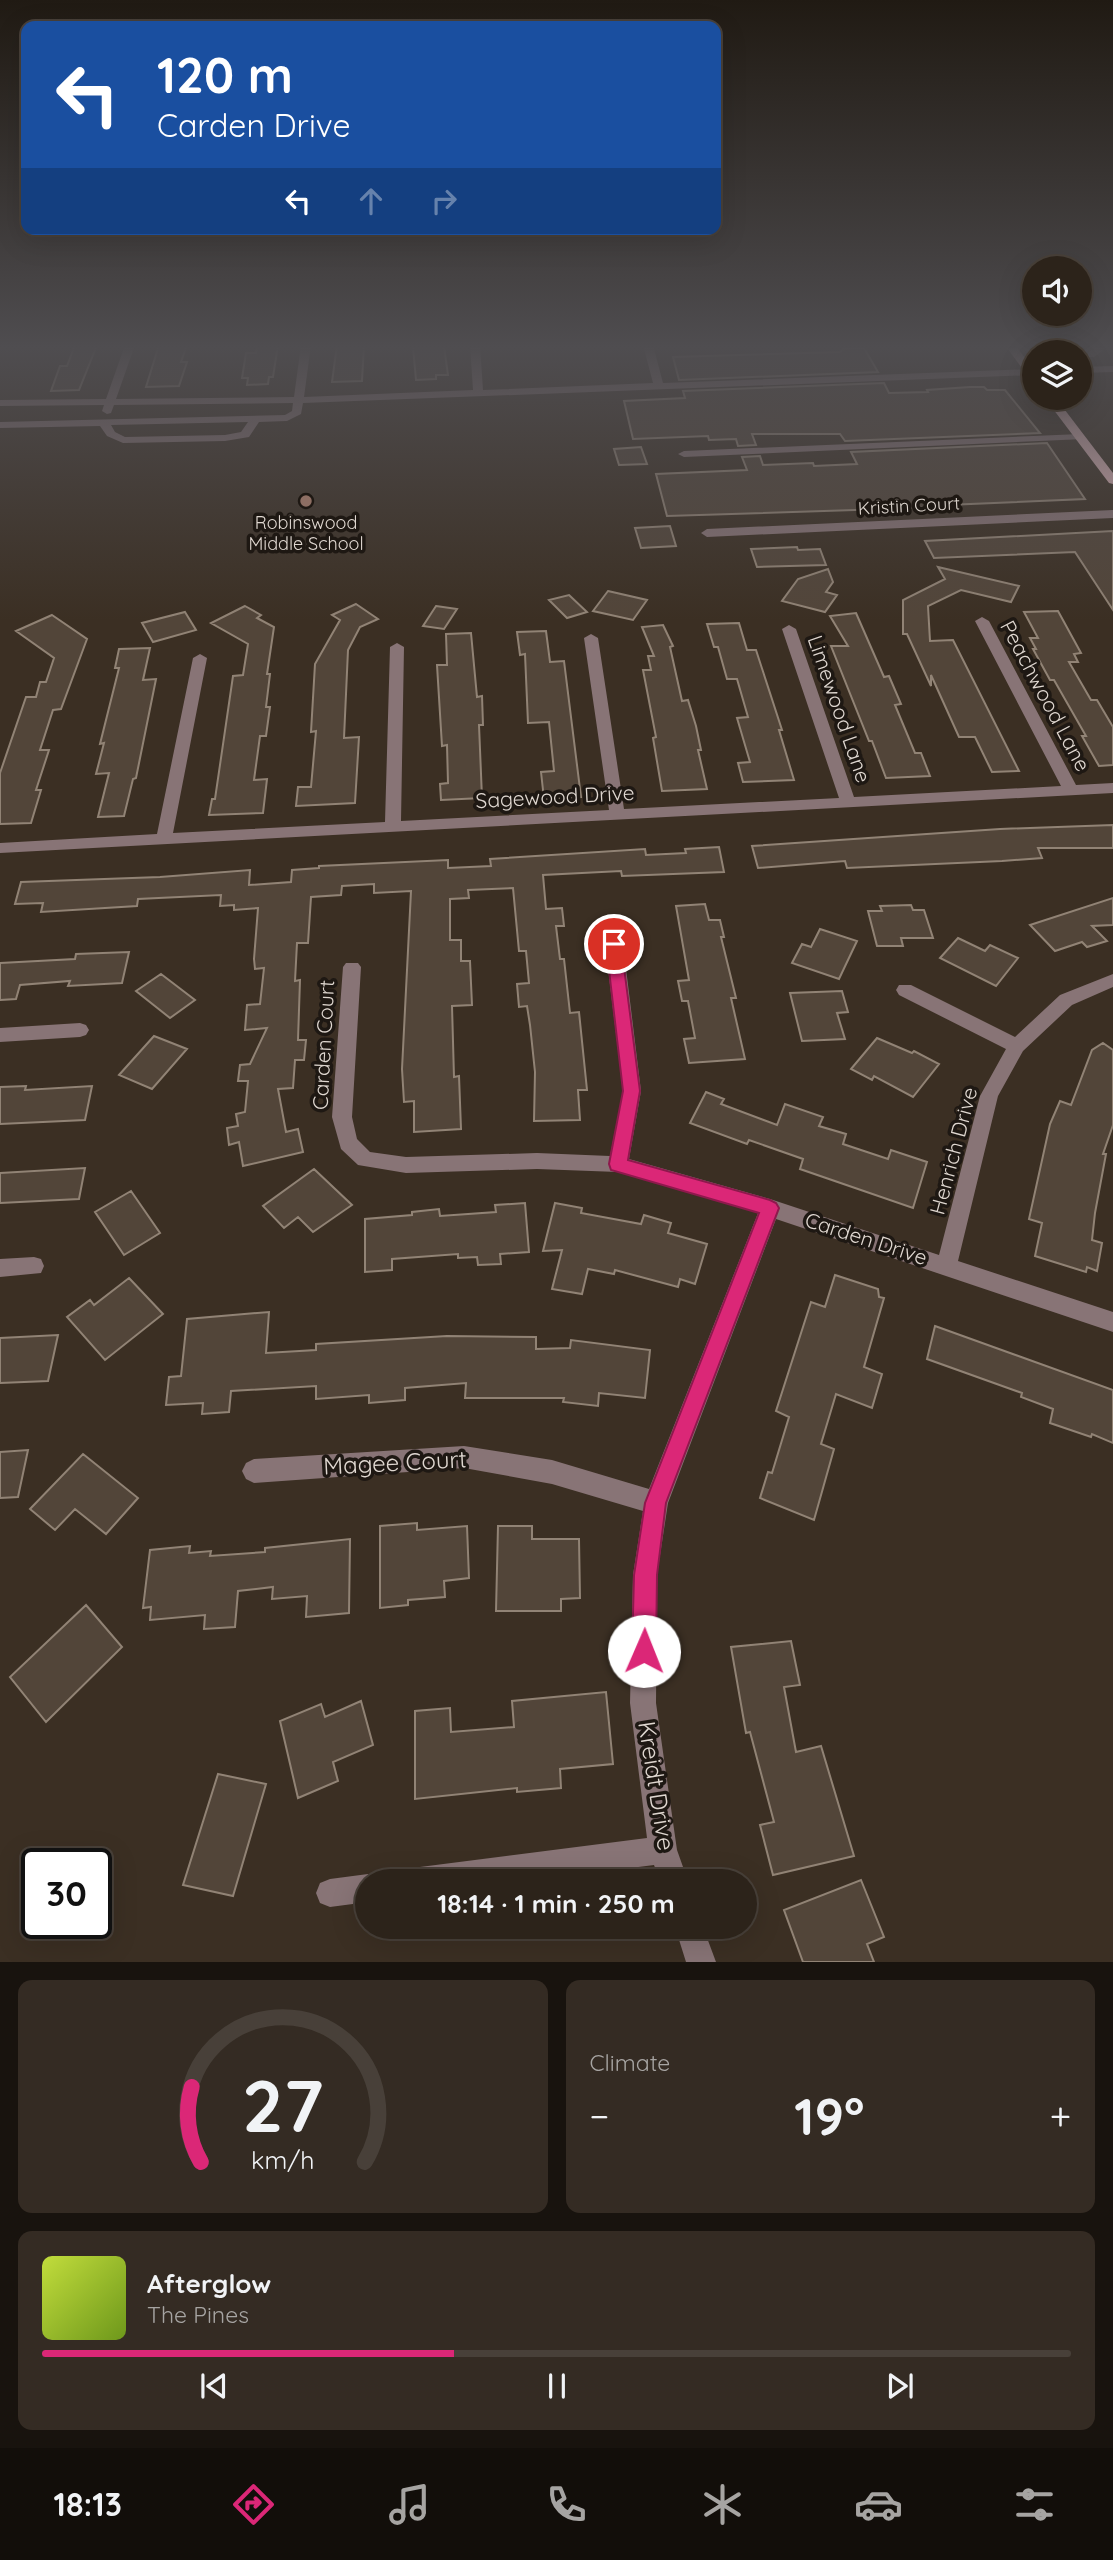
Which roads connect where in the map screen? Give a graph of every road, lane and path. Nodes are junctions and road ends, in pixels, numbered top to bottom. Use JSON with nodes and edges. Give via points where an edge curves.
{"nodes":[{"id":1,"x":116,"y":437,"type":"edge"},
{"id":2,"x":229,"y":437,"type":"edge"},
{"id":3,"x":1080,"y":437,"type":"joint"},
{"id":4,"x":684,"y":454,"type":"dead end"},
{"id":5,"x":1113,"y":481,"type":"edge"},
{"id":6,"x":1113,"y":514,"type":"edge"},
{"id":7,"x":707,"y":533,"type":"dead end"},
{"id":8,"x":982,"y":621,"type":"dead end"},
{"id":9,"x":789,"y":629,"type":"dead end"},
{"id":10,"x":591,"y":638,"type":"dead end"},
{"id":11,"x":397,"y":647,"type":"dead end"},
{"id":12,"x":200,"y":658,"type":"dead end"},
{"id":13,"x":1113,"y":788,"type":"edge"},
{"id":14,"x":1071,"y":790,"type":"junction"},
{"id":15,"x":848,"y":802,"type":"junction"},
{"id":16,"x":617,"y":815,"type":"junction"},
{"id":17,"x":393,"y":827,"type":"junction"},
{"id":18,"x":164,"y":839,"type":"junction"},
{"id":19,"x":0,"y":848,"type":"edge"},
{"id":20,"x":614,"y":944,"type":"dead end"},
{"id":21,"x":352,"y":967,"type":"dead end"},
{"id":22,"x":1113,"y":980,"type":"edge"},
{"id":23,"x":905,"y":990,"type":"dead end"},
{"id":24,"x":80,"y":1030,"type":"dead end"},
{"id":25,"x":0,"y":1035,"type":"edge"},
{"id":26,"x":1017,"y":1046,"type":"junction"},
{"id":27,"x":365,"y":1159,"type":"joint"},
{"id":28,"x":618,"y":1164,"type":"junction"},
{"id":29,"x":770,"y":1208,"type":"junction"},
{"id":30,"x":947,"y":1265,"type":"junction"},
{"id":31,"x":34,"y":1266,"type":"dead end"},
{"id":32,"x":0,"y":1268,"type":"edge"},
{"id":33,"x":1113,"y":1322,"type":"edge"},
{"id":34,"x":254,"y":1471,"type":"dead end"},
{"id":35,"x":656,"y":1503,"type":"junction"},
{"id":36,"x":663,"y":1850,"type":"junction"},
{"id":37,"x":514,"y":1869,"type":"edge"},
{"id":38,"x":670,"y":1869,"type":"edge"},
{"id":39,"x":355,"y":1890,"type":"edge"},
{"id":40,"x":330,"y":1893,"type":"dead end"},
{"id":41,"x":693,"y":1939,"type":"edge"},
{"id":42,"x":701,"y":1962,"type":"edge"}],
"edges":[{"from":1,"to":2,"type":"street"},
{"from":3,"to":4,"type":"street"},
{"from":3,"to":5,"type":"main road"},
{"from":6,"to":7,"type":"street","name":"Kristin Court"},
{"from":8,"to":14,"type":"street","name":"Peachwood Lane"},
{"from":9,"to":15,"type":"street","name":"Limewood Lane"},
{"from":10,"to":16,"type":"street"},
{"from":11,"to":17,"type":"street"},
{"from":12,"to":18,"type":"street"},
{"from":13,"to":14,"type":"street","name":"Sagewood Drive"},
{"from":14,"to":15,"type":"street","name":"Sagewood Drive"},
{"from":15,"to":16,"type":"street","name":"Sagewood Drive"},
{"from":16,"to":17,"type":"street","name":"Sagewood Drive"},
{"from":17,"to":18,"type":"street","name":"Sagewood Drive"},
{"from":18,"to":19,"type":"street","name":"Sagewood Drive"},
{"from":20,"to":28,"type":"street","via":[[632,1091]]},
{"from":21,"to":27,"type":"street","name":"Carden Court","via":[[342,1117],[348,1143]]},
{"from":22,"to":26,"type":"street","name":"Henrich Drive","via":[[1066,1000]]},
{"from":23,"to":26,"type":"street"},
{"from":24,"to":25,"type":"street"},
{"from":26,"to":30,"type":"street","name":"Henrich Drive","via":[[989,1096]]},
{"from":27,"to":28,"type":"street","name":"Carden Drive","via":[[405,1166],[537,1161]]},
{"from":28,"to":29,"type":"street","name":"Carden Drive"},
{"from":29,"to":30,"type":"street","name":"Carden Drive"},
{"from":29,"to":35,"type":"street","name":"Kreidt Drive"},
{"from":30,"to":33,"type":"street","name":"Carden Drive"},
{"from":31,"to":32,"type":"street"},
{"from":34,"to":35,"type":"street","name":"Magee Court","via":[[464,1457],[552,1472]]},
{"from":35,"to":36,"type":"street","name":"Kreidt Drive","via":[[645,1575],[643,1703]]},
{"from":36,"to":37,"type":"street"},
{"from":36,"to":38,"type":"street","name":"Kreidt Drive"},
{"from":39,"to":40,"type":"street"},
{"from":41,"to":42,"type":"street"}]}
